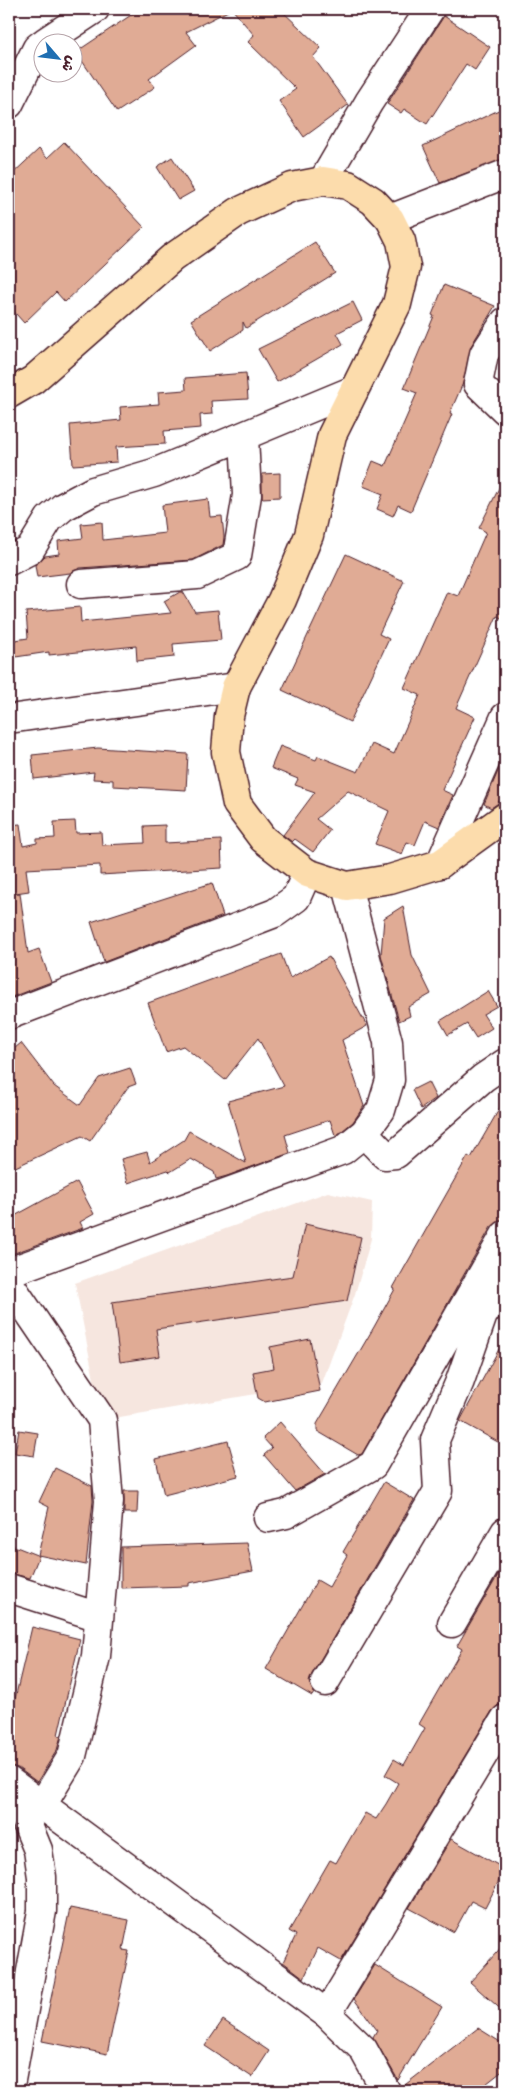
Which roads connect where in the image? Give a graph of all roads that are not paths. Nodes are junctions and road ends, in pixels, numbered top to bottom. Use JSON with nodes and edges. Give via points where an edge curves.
{"nodes":[{"id":1,"x":95,"y":9,"type":"edge"},
{"id":2,"x":430,"y":9,"type":"edge"},
{"id":3,"x":60,"y":32,"type":"edge"},
{"id":4,"x":32,"y":58,"type":"edge"},
{"id":5,"x":9,"y":104,"type":"edge"},
{"id":6,"x":505,"y":174,"type":"edge"},
{"id":7,"x":323,"y":181,"type":"junction"},
{"id":8,"x":390,"y":219,"type":"junction"},
{"id":9,"x":505,"y":322,"type":"edge"},
{"id":10,"x":354,"y":390,"type":"junction"},
{"id":11,"x":9,"y":394,"type":"edge"},
{"id":12,"x":505,"y":410,"type":"edge"},
{"id":13,"x":244,"y":437,"type":"junction"},
{"id":14,"x":9,"y":561,"type":"edge"},
{"id":15,"x":81,"y":584,"type":"dead end"},
{"id":16,"x":236,"y":687,"type":"junction"},
{"id":17,"x":505,"y":717,"type":"edge"},
{"id":18,"x":9,"y":718,"type":"edge"},
{"id":19,"x":505,"y":817,"type":"edge"},
{"id":20,"x":440,"y":864,"type":"junction"},
{"id":21,"x":307,"y":873,"type":"junction"},
{"id":22,"x":348,"y":886,"type":"junction"},
{"id":23,"x":9,"y":1015,"type":"edge"},
{"id":24,"x":505,"y":1063,"type":"edge"},
{"id":25,"x":364,"y":1133,"type":"junction"},
{"id":26,"x":505,"y":1234,"type":"edge"},
{"id":27,"x":9,"y":1272,"type":"edge"},
{"id":28,"x":9,"y":1282,"type":"edge"},
{"id":29,"x":505,"y":1285,"type":"edge"},
{"id":30,"x":268,"y":1518,"type":"dead end"},
{"id":31,"x":505,"y":1532,"type":"edge"},
{"id":32,"x":9,"y":1588,"type":"edge"},
{"id":33,"x":99,"y":1617,"type":"junction"},
{"id":34,"x":452,"y":1623,"type":"dead end"},
{"id":35,"x":325,"y":1682,"type":"dead end"},
{"id":36,"x":505,"y":1719,"type":"edge"},
{"id":37,"x":9,"y":1781,"type":"edge"},
{"id":38,"x":42,"y":1806,"type":"junction"},
{"id":39,"x":17,"y":1998,"type":"edge"},
{"id":40,"x":327,"y":2014,"type":"junction"},
{"id":41,"x":10,"y":2091,"type":"edge"},
{"id":42,"x":386,"y":2091,"type":"edge"}],
"edges":[{"from":1,"to":3,"type":"street"},
{"from":2,"to":7,"type":"street","via":[[369,102]]},
{"from":4,"to":5,"type":"street"},
{"from":6,"to":8,"type":"street"},
{"from":7,"to":8,"type":"main road","via":[[348,185],[373,201]]},
{"from":7,"to":11,"type":"main road","via":[[292,187],[238,212],[172,258],[33,380]]},
{"from":8,"to":10,"type":"main road","via":[[401,241],[406,268],[397,304]]},
{"from":9,"to":12,"type":"street","via":[[484,354],[478,384]]},
{"from":10,"to":13,"type":"street"},
{"from":10,"to":16,"type":"main road","via":[[332,435],[309,535],[282,600]]},
{"from":13,"to":14,"type":"street","via":[[154,473],[93,491],[49,518],[30,550]]},
{"from":13,"to":15,"type":"street","via":[[247,496],[237,556],[197,574]]},
{"from":16,"to":18,"type":"street"},
{"from":16,"to":21,"type":"main road","via":[[229,716],[226,752],[237,804],[263,839]]},
{"from":17,"to":20,"type":"street"},
{"from":19,"to":20,"type":"main road"},
{"from":20,"to":22,"type":"main road","via":[[390,879]]},
{"from":21,"to":22,"type":"main road"},
{"from":21,"to":23,"type":"street","via":[[296,898],[275,913]]},
{"from":22,"to":25,"type":"street","via":[[388,1042],[390,1080],[381,1110]]},
{"from":24,"to":25,"type":"street","via":[[483,1078],[396,1154],[384,1155]]},
{"from":25,"to":27,"type":"street","via":[[343,1150]]},
{"from":26,"to":30,"type":"street","via":[[373,1465],[286,1514]]},
{"from":28,"to":33,"type":"street","via":[[102,1420],[109,1501]]},
{"from":29,"to":35,"type":"street","via":[[483,1315],[435,1440],[438,1491]]},
{"from":31,"to":34,"type":"street"},
{"from":32,"to":33,"type":"street"},
{"from":33,"to":38,"type":"street","via":[[96,1656],[72,1756]]},
{"from":36,"to":40,"type":"street"},
{"from":37,"to":38,"type":"street"},
{"from":37,"to":39,"type":"street","via":[[38,1850],[42,1877],[42,1911]]},
{"from":38,"to":40,"type":"street"},
{"from":39,"to":41,"type":"street"},
{"from":40,"to":42,"type":"street","via":[[363,2049]]}]}
